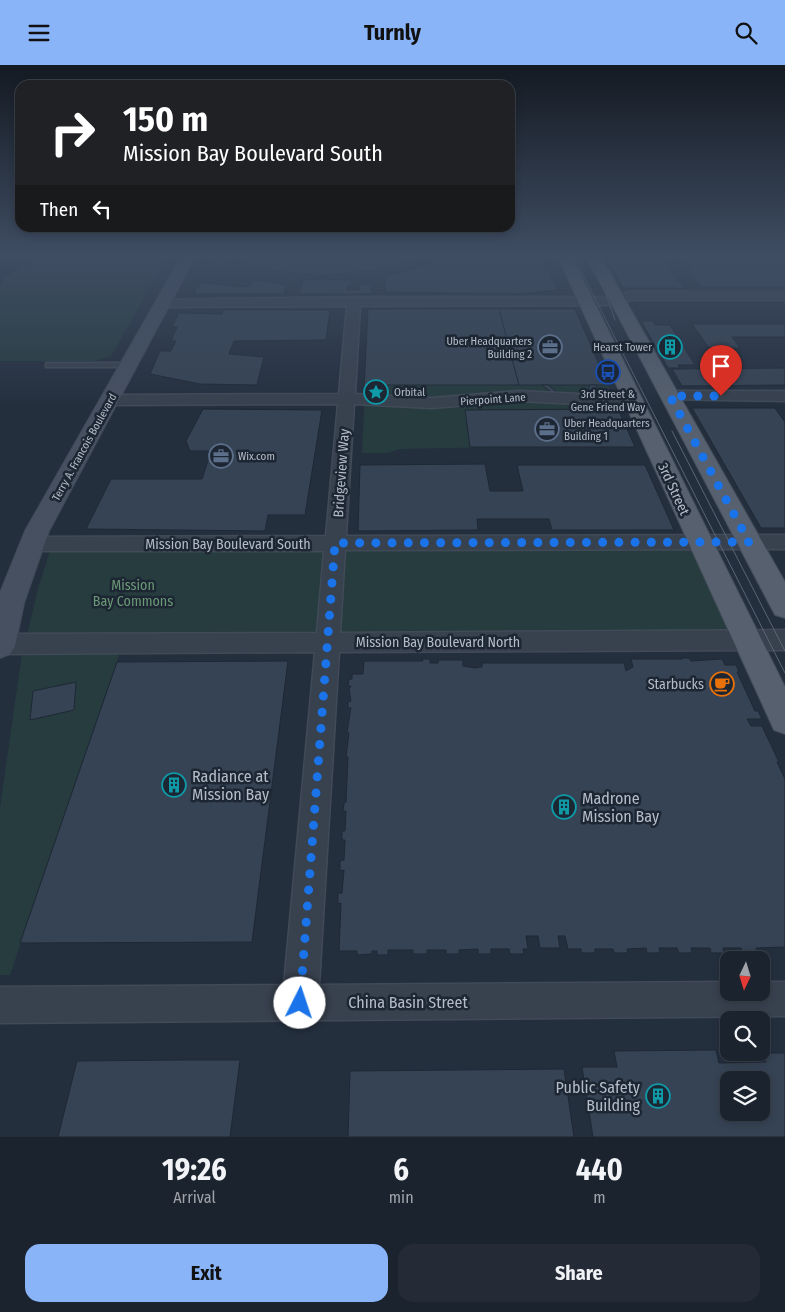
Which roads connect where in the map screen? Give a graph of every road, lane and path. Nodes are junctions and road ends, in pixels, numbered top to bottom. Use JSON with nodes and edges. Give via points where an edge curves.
{"nodes":[{"id":1,"x":162,"y":307,"type":"edge"},
{"id":2,"x":354,"y":307,"type":"edge"},
{"id":3,"x":588,"y":307,"type":"edge"},
{"id":4,"x":621,"y":307,"type":"edge"},
{"id":5,"x":49,"y":365,"type":"dead end"},
{"id":6,"x":129,"y":365,"type":"junction"},
{"id":7,"x":670,"y":396,"type":"junction"},
{"id":8,"x":785,"y":396,"type":"edge"},
{"id":9,"x":631,"y":398,"type":"junction"},
{"id":10,"x":111,"y":400,"type":"junction"},
{"id":11,"x":785,"y":541,"type":"edge"},
{"id":12,"x":699,"y":542,"type":"junction"},
{"id":13,"x":749,"y":542,"type":"junction"},
{"id":14,"x":335,"y":543,"type":"junction"},
{"id":15,"x":31,"y":544,"type":"junction"},
{"id":16,"x":785,"y":607,"type":"edge"},
{"id":17,"x":746,"y":640,"type":"junction"},
{"id":18,"x":785,"y":640,"type":"edge"},
{"id":19,"x":328,"y":643,"type":"junction"},
{"id":20,"x":0,"y":645,"type":"edge"},
{"id":21,"x":785,"y":721,"type":"edge"},
{"id":22,"x":785,"y":999,"type":"edge"},
{"id":23,"x":300,"y":1003,"type":"junction"},
{"id":24,"x":0,"y":1005,"type":"edge"}],
"edges":[{"from":1,"to":6,"type":"street","name":"Terry A. Francois Boulevard"},
{"from":2,"to":14,"type":"street","name":"Bridgeview Way"},
{"from":3,"to":9,"type":"main road","name":"3rd Street"},
{"from":4,"to":7,"type":"main road"},
{"from":5,"to":6,"type":"lane"},
{"from":6,"to":10,"type":"street","name":"Terry A. Francois Boulevard"},
{"from":7,"to":8,"type":"street"},
{"from":7,"to":13,"type":"main road"},
{"from":9,"to":10,"type":"street","name":"Pierpoint Lane","via":[[598,400],[519,396],[431,403],[348,399]]},
{"from":9,"to":12,"type":"main road","name":"3rd Street"},
{"from":10,"to":15,"type":"street","name":"Terry A. Francois Boulevard"},
{"from":11,"to":13,"type":"street","name":"Mission Bay Boulevard South"},
{"from":12,"to":13,"type":"street","name":"Mission Bay Boulevard South"},
{"from":12,"to":14,"type":"street","name":"Mission Bay Boulevard South"},
{"from":12,"to":17,"type":"main road","name":"3rd Street"},
{"from":13,"to":16,"type":"main road"},
{"from":14,"to":15,"type":"street","name":"Mission Bay Boulevard South"},
{"from":14,"to":19,"type":"street","name":"Bridgeview Way"},
{"from":15,"to":20,"type":"street","name":"Terry A. Francois Boulevard","via":[[10,603]]},
{"from":17,"to":18,"type":"street","name":"Mission Bay Boulevard North"},
{"from":17,"to":19,"type":"street","name":"Mission Bay Boulevard North"},
{"from":17,"to":21,"type":"main road","name":"3rd Street"},
{"from":19,"to":20,"type":"street","name":"Mission Bay Boulevard North"},
{"from":19,"to":23,"type":"street","name":"Bridgeview Way"},
{"from":22,"to":23,"type":"street","name":"China Basin Street"},
{"from":23,"to":24,"type":"street","name":"China Basin Street"}]}
